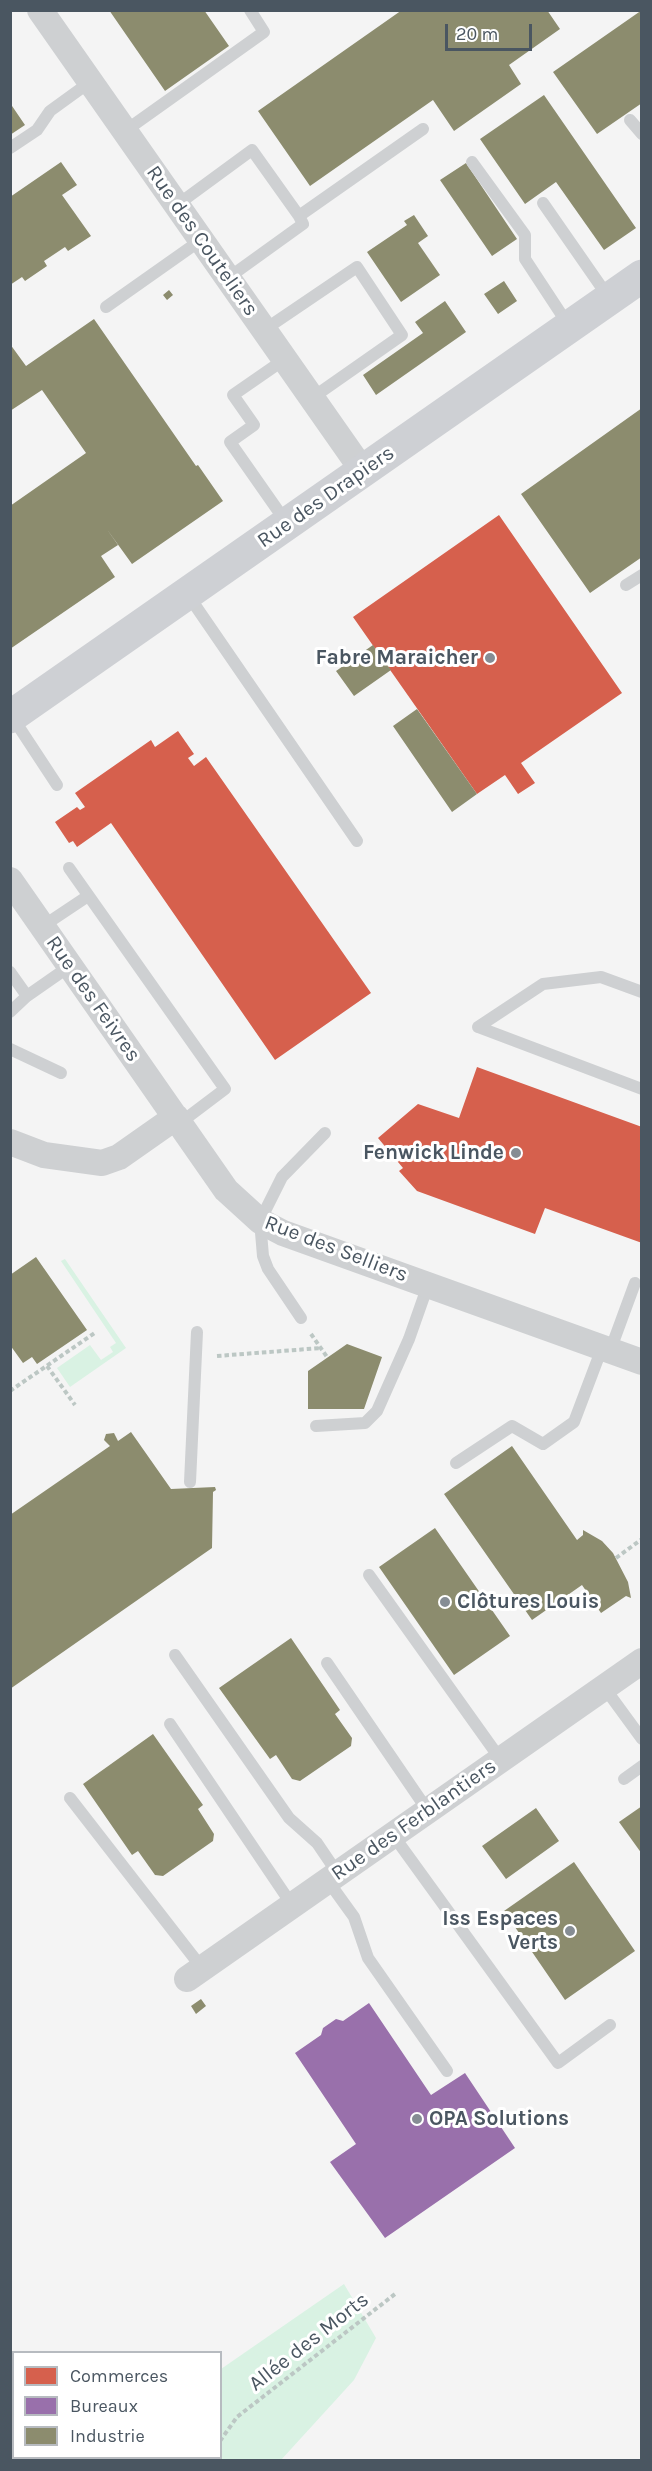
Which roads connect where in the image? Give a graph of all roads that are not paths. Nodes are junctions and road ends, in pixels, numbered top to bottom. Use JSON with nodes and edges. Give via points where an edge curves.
{"nodes":[{"id":1,"x":40,"y":10,"type":"edge"},
{"id":2,"x":249,"y":10,"type":"edge"},
{"id":3,"x":90,"y":82,"type":"junction"},
{"id":4,"x":630,"y":120,"type":"dead end"},
{"id":5,"x":423,"y":129,"type":"dead end"},
{"id":6,"x":125,"y":131,"type":"junction"},
{"id":7,"x":642,"y":134,"type":"edge"},
{"id":8,"x":10,"y":148,"type":"edge"},
{"id":9,"x":472,"y":162,"type":"dead end"},
{"id":10,"x":543,"y":203,"type":"dead end"},
{"id":11,"x":177,"y":205,"type":"junction"},
{"id":12,"x":299,"y":216,"type":"junction"},
{"id":13,"x":201,"y":240,"type":"junction"},
{"id":14,"x":642,"y":276,"type":"edge"},
{"id":15,"x":228,"y":278,"type":"junction"},
{"id":16,"x":610,"y":299,"type":"junction"},
{"id":17,"x":106,"y":307,"type":"dead end"},
{"id":18,"x":570,"y":327,"type":"junction"},
{"id":19,"x":264,"y":330,"type":"junction"},
{"id":20,"x":285,"y":359,"type":"junction"},
{"id":21,"x":312,"y":398,"type":"junction"},
{"id":22,"x":363,"y":471,"type":"junction"},
{"id":23,"x":287,"y":524,"type":"junction"},
{"id":24,"x":642,"y":575,"type":"edge"},
{"id":25,"x":626,"y":585,"type":"dead end"},
{"id":26,"x":187,"y":594,"type":"junction"},
{"id":27,"x":11,"y":716,"type":"edge"},
{"id":28,"x":57,"y":785,"type":"dead end"},
{"id":29,"x":357,"y":842,"type":"dead end"},
{"id":30,"x":69,"y":868,"type":"dead end"},
{"id":31,"x":10,"y":880,"type":"edge"},
{"id":32,"x":88,"y":896,"type":"junction"},
{"id":33,"x":43,"y":926,"type":"junction"},
{"id":34,"x":70,"y":966,"type":"junction"},
{"id":35,"x":10,"y":972,"type":"edge"},
{"id":36,"x":642,"y":992,"type":"edge"},
{"id":37,"x":27,"y":996,"type":"junction"},
{"id":38,"x":10,"y":1012,"type":"edge"},
{"id":39,"x":10,"y":1049,"type":"edge"},
{"id":40,"x":61,"y":1073,"type":"dead end"},
{"id":41,"x":642,"y":1089,"type":"edge"},
{"id":42,"x":178,"y":1120,"type":"junction"},
{"id":43,"x":325,"y":1132,"type":"dead end"},
{"id":44,"x":10,"y":1142,"type":"edge"},
{"id":45,"x":260,"y":1221,"type":"junction"},
{"id":46,"x":635,"y":1283,"type":"dead end"},
{"id":47,"x":428,"y":1284,"type":"junction"},
{"id":48,"x":301,"y":1318,"type":"road end"},
{"id":49,"x":197,"y":1332,"type":"dead end"},
{"id":50,"x":606,"y":1349,"type":"junction"},
{"id":51,"x":642,"y":1362,"type":"edge"},
{"id":52,"x":316,"y":1426,"type":"dead end"},
{"id":53,"x":456,"y":1463,"type":"dead end"},
{"id":54,"x":190,"y":1482,"type":"dead end"},
{"id":55,"x":369,"y":1575,"type":"dead end"},
{"id":56,"x":175,"y":1655,"type":"dead end"},
{"id":57,"x":642,"y":1661,"type":"edge"},
{"id":58,"x":327,"y":1663,"type":"dead end"},
{"id":59,"x":604,"y":1687,"type":"junction"},
{"id":60,"x":170,"y":1724,"type":"dead end"},
{"id":61,"x":642,"y":1739,"type":"edge"},
{"id":62,"x":501,"y":1760,"type":"junction"},
{"id":63,"x":642,"y":1766,"type":"edge"},
{"id":64,"x":624,"y":1779,"type":"dead end"},
{"id":65,"x":70,"y":1798,"type":"dead end"},
{"id":66,"x":428,"y":1811,"type":"junction"},
{"id":67,"x":393,"y":1835,"type":"junction"},
{"id":68,"x":333,"y":1877,"type":"junction"},
{"id":69,"x":292,"y":1905,"type":"junction"},
{"id":70,"x":194,"y":1973,"type":"joint"},
{"id":71,"x":610,"y":2025,"type":"dead end"},
{"id":72,"x":447,"y":2071,"type":"dead end"}],
"edges":[{"from":1,"to":3,"type":"street","name":"Rue des Couteliers"},
{"from":2,"to":6,"type":"lane","via":[[264,32]]},
{"from":3,"to":6,"type":"street","name":"Rue des Couteliers"},
{"from":3,"to":8,"type":"lane","via":[[50,111],[37,130]]},
{"from":4,"to":7,"type":"lane"},
{"from":5,"to":12,"type":"lane"},
{"from":6,"to":11,"type":"street","name":"Rue des Couteliers"},
{"from":9,"to":18,"type":"lane","via":[[525,235],[525,259]]},
{"from":10,"to":16,"type":"lane"},
{"from":11,"to":12,"type":"lane","via":[[252,150]]},
{"from":11,"to":13,"type":"street","name":"Rue des Couteliers"},
{"from":12,"to":15,"type":"lane","via":[[303,224]]},
{"from":13,"to":15,"type":"street","name":"Rue des Couteliers"},
{"from":13,"to":17,"type":"lane"},
{"from":14,"to":16,"type":"street","name":"Rue des Drapiers"},
{"from":15,"to":19,"type":"street","name":"Rue des Couteliers"},
{"from":16,"to":18,"type":"street","name":"Rue des Drapiers"},
{"from":18,"to":22,"type":"street","name":"Rue des Drapiers"},
{"from":19,"to":20,"type":"street","name":"Rue des Couteliers"},
{"from":19,"to":21,"type":"lane","via":[[357,267],[402,334]]},
{"from":20,"to":21,"type":"street","name":"Rue des Couteliers"},
{"from":20,"to":23,"type":"lane","via":[[233,395],[254,425],[230,442]]},
{"from":21,"to":22,"type":"street","name":"Rue des Couteliers"},
{"from":22,"to":23,"type":"street","name":"Rue des Drapiers"},
{"from":23,"to":26,"type":"street","name":"Rue des Drapiers"},
{"from":24,"to":25,"type":"lane"},
{"from":26,"to":27,"type":"street","name":"Rue des Drapiers"},
{"from":26,"to":29,"type":"lane"},
{"from":27,"to":28,"type":"lane"},
{"from":30,"to":32,"type":"lane"},
{"from":31,"to":33,"type":"street","name":"Rue des Feivres"},
{"from":32,"to":33,"type":"lane"},
{"from":32,"to":42,"type":"lane","via":[[225,1089]]},
{"from":33,"to":34,"type":"street","name":"Rue des Feivres"},
{"from":34,"to":37,"type":"lane"},
{"from":34,"to":42,"type":"street","name":"Rue des Feivres"},
{"from":35,"to":37,"type":"lane"},
{"from":36,"to":41,"type":"lane","via":[[601,977],[543,984],[478,1027]]},
{"from":37,"to":38,"type":"lane"},
{"from":39,"to":40,"type":"lane"},
{"from":42,"to":44,"type":"street","via":[[119,1157],[102,1163],[44,1155]]},
{"from":42,"to":45,"type":"street","name":"Rue des Selliers","via":[[226,1190]]},
{"from":43,"to":45,"type":"lane","via":[[282,1178]]},
{"from":45,"to":47,"type":"street","name":"Rue des Selliers","via":[[283,1233]]},
{"from":45,"to":48,"type":"lane","via":[[268,1269]]},
{"from":46,"to":50,"type":"lane"},
{"from":47,"to":50,"type":"street","name":"Rue des Selliers"},
{"from":47,"to":52,"type":"lane","via":[[377,1411],[365,1423]]},
{"from":49,"to":54,"type":"lane"},
{"from":50,"to":51,"type":"street","name":"Rue des Selliers"},
{"from":50,"to":53,"type":"lane","via":[[574,1422],[543,1444],[512,1425]]},
{"from":55,"to":62,"type":"lane"},
{"from":56,"to":68,"type":"lane","via":[[290,1818],[317,1843]]},
{"from":57,"to":59,"type":"street","name":"Rue des Ferblantiers"},
{"from":58,"to":66,"type":"lane"},
{"from":59,"to":61,"type":"lane"},
{"from":59,"to":62,"type":"street","name":"Rue des Ferblantiers"},
{"from":60,"to":69,"type":"lane"},
{"from":62,"to":66,"type":"street","name":"Rue des Ferblantiers"},
{"from":63,"to":64,"type":"lane"},
{"from":65,"to":70,"type":"lane"},
{"from":66,"to":67,"type":"street","name":"Rue des Ferblantiers"},
{"from":67,"to":68,"type":"street","name":"Rue des Ferblantiers"},
{"from":67,"to":71,"type":"lane","via":[[558,2063]]},
{"from":68,"to":69,"type":"street","name":"Rue des Ferblantiers"},
{"from":68,"to":72,"type":"lane","via":[[354,1917],[368,1958]]},
{"from":69,"to":70,"type":"street","name":"Rue des Ferblantiers"}]}
